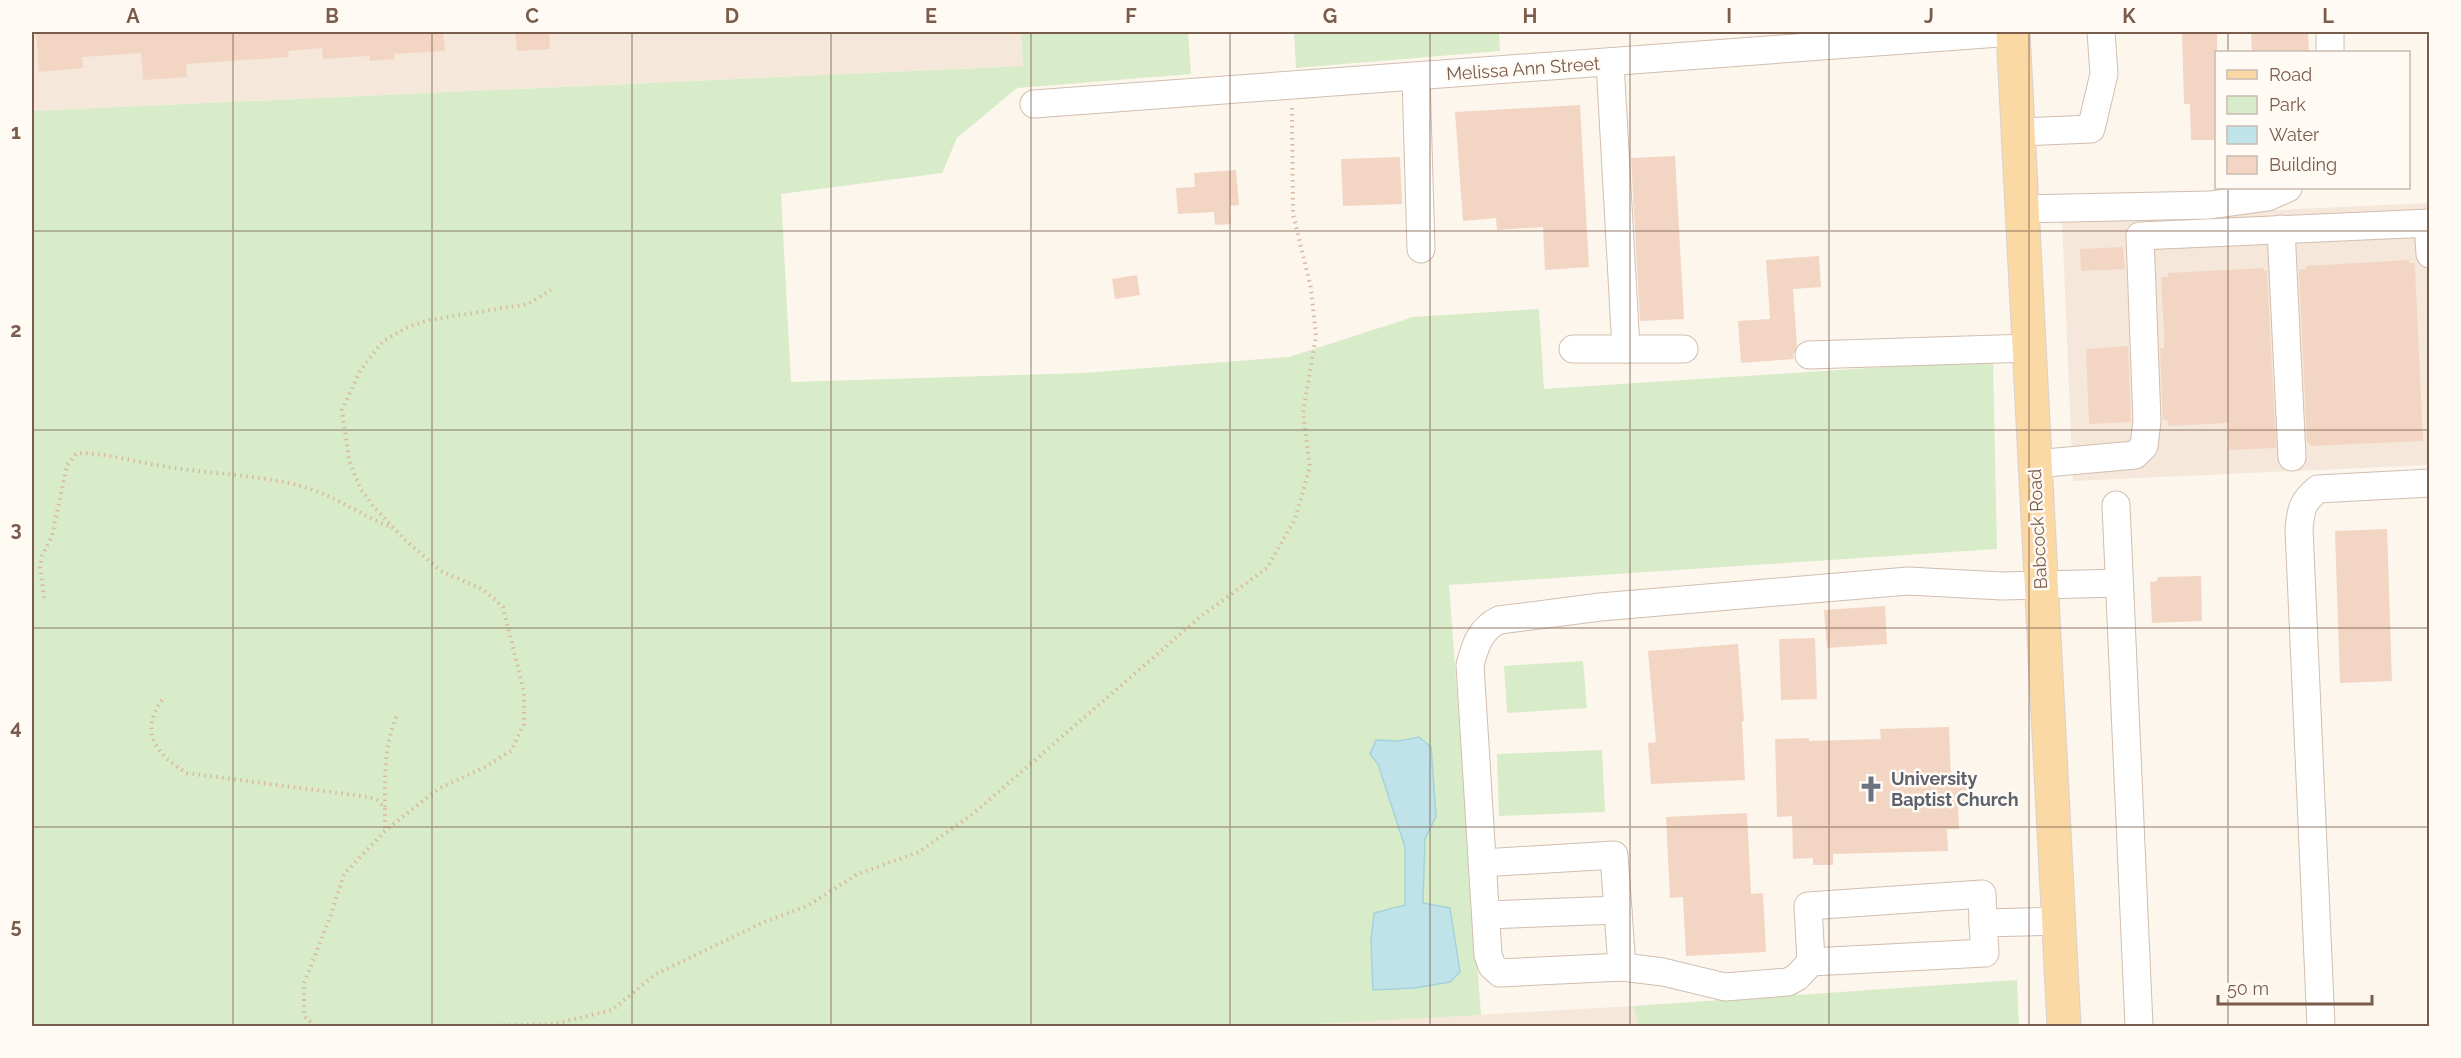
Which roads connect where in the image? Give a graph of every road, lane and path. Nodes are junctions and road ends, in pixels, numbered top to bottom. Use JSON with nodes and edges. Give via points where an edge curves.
{"nodes":[{"id":1,"x":2013,"y":32,"type":"edge"},
{"id":2,"x":2101,"y":32,"type":"edge"},
{"id":3,"x":2330,"y":32,"type":"edge"},
{"id":4,"x":2330,"y":51,"type":"edge"},
{"id":5,"x":1610,"y":62,"type":"junction"},
{"id":6,"x":1416,"y":77,"type":"junction"},
{"id":7,"x":1292,"y":86,"type":"junction"},
{"id":8,"x":1034,"y":104,"type":"dead end"},
{"id":9,"x":2018,"y":132,"type":"junction"},
{"id":10,"x":2286,"y":189,"type":"edge"},
{"id":11,"x":2022,"y":209,"type":"junction"},
{"id":12,"x":2429,"y":223,"type":"edge"},
{"id":13,"x":2282,"y":229,"type":"junction"},
{"id":14,"x":1421,"y":249,"type":"dead end"},
{"id":15,"x":2430,"y":254,"type":"edge"},
{"id":16,"x":551,"y":290,"type":"dead end"},
{"id":17,"x":2029,"y":348,"type":"junction"},
{"id":18,"x":1573,"y":349,"type":"dead end"},
{"id":19,"x":1626,"y":349,"type":"junction"},
{"id":20,"x":1684,"y":349,"type":"dead end"},
{"id":21,"x":1809,"y":355,"type":"dead end"},
{"id":22,"x":2292,"y":457,"type":"dead end"},
{"id":23,"x":2035,"y":464,"type":"junction"},
{"id":24,"x":2430,"y":483,"type":"edge"},
{"id":25,"x":2116,"y":505,"type":"dead end"},
{"id":26,"x":394,"y":528,"type":"junction"},
{"id":27,"x":2119,"y":583,"type":"junction"},
{"id":28,"x":2041,"y":584,"type":"junction"},
{"id":29,"x":44,"y":598,"type":"dead end"},
{"id":30,"x":162,"y":700,"type":"dead end"},
{"id":31,"x":397,"y":715,"type":"dead end"},
{"id":32,"x":385,"y":808,"type":"junction"},
{"id":33,"x":385,"y":832,"type":"junction"},
{"id":34,"x":1482,"y":863,"type":"junction"},
{"id":35,"x":1618,"y":910,"type":"junction"},
{"id":36,"x":1486,"y":915,"type":"junction"},
{"id":37,"x":2058,"y":921,"type":"junction"},
{"id":38,"x":1983,"y":923,"type":"junction"},
{"id":39,"x":1811,"y":962,"type":"junction"},
{"id":40,"x":1622,"y":967,"type":"junction"},
{"id":41,"x":315,"y":1026,"type":"edge"},
{"id":42,"x":485,"y":1026,"type":"edge"},
{"id":43,"x":2064,"y":1026,"type":"edge"},
{"id":44,"x":2139,"y":1026,"type":"edge"},
{"id":45,"x":2321,"y":1026,"type":"edge"}],
"edges":[{"from":1,"to":5,"type":"street","name":"Melissa Ann Street"},
{"from":1,"to":9,"type":"main road","name":"Babcock Road"},
{"from":2,"to":9,"type":"street","via":[[2104,74],[2091,129]]},
{"from":3,"to":4,"type":"street"},
{"from":5,"to":6,"type":"street","name":"Melissa Ann Street"},
{"from":5,"to":19,"type":"street"},
{"from":6,"to":7,"type":"street","name":"Melissa Ann Street"},
{"from":6,"to":14,"type":"street"},
{"from":7,"to":8,"type":"street","name":"Melissa Ann Street"},
{"from":7,"to":42,"type":"path","via":[[1293,214],[1311,288],[1316,336],[1303,413],[1310,467],[1295,519],[1267,568],[1200,617],[974,813],[919,852],[858,874],[807,906],[656,974],[612,1010],[554,1024]]},
{"from":9,"to":11,"type":"main road","name":"Babcock Road"},
{"from":10,"to":11,"type":"street","via":[[2268,197],[2210,205]]},
{"from":11,"to":17,"type":"main road","name":"Babcock Road"},
{"from":12,"to":13,"type":"street"},
{"from":12,"to":15,"type":"street"},
{"from":13,"to":22,"type":"street"},
{"from":13,"to":23,"type":"street","via":[[2140,236],[2147,421],[2144,446],[2135,455]]},
{"from":16,"to":26,"type":"path","via":[[528,304],[410,326],[383,341],[360,371],[342,410],[349,460],[361,490]]},
{"from":17,"to":21,"type":"street"},
{"from":17,"to":23,"type":"main road","name":"Babcock Road"},
{"from":18,"to":19,"type":"street"},
{"from":19,"to":20,"type":"street"},
{"from":23,"to":28,"type":"main road","name":"Babcock Road"},
{"from":24,"to":45,"type":"street","via":[[2318,489],[2306,499],[2301,510]]},
{"from":25,"to":27,"type":"street"},
{"from":26,"to":29,"type":"path","via":[[303,486],[77,453],[67,465],[52,536],[42,556]]},
{"from":26,"to":33,"type":"path","via":[[441,571],[484,590],[503,608],[524,692],[524,724],[511,751],[438,789]]},
{"from":27,"to":28,"type":"street"},
{"from":27,"to":44,"type":"street"},
{"from":28,"to":34,"type":"street","via":[[1908,581],[1600,607],[1499,620],[1487,626],[1470,665]]},
{"from":28,"to":37,"type":"main road","name":"Babcock Road"},
{"from":30,"to":32,"type":"path","via":[[152,714],[150,729],[156,748],[187,773],[368,797]]},
{"from":31,"to":32,"type":"path","via":[[386,755]]},
{"from":32,"to":33,"type":"path"},
{"from":33,"to":41,"type":"path","via":[[344,874],[304,982],[304,1016]]},
{"from":34,"to":35,"type":"street","via":[[1614,855]]},
{"from":34,"to":36,"type":"street"},
{"from":35,"to":36,"type":"street"},
{"from":35,"to":40,"type":"street"},
{"from":36,"to":40,"type":"street","via":[[1488,955],[1500,973]]},
{"from":37,"to":38,"type":"street"},
{"from":37,"to":43,"type":"main road","name":"Babcock Road"},
{"from":38,"to":39,"type":"street","via":[[1985,952]]},
{"from":38,"to":39,"type":"street","via":[[1982,894],[1808,906]]},
{"from":39,"to":40,"type":"street","via":[[1788,982],[1725,987]]}]}
